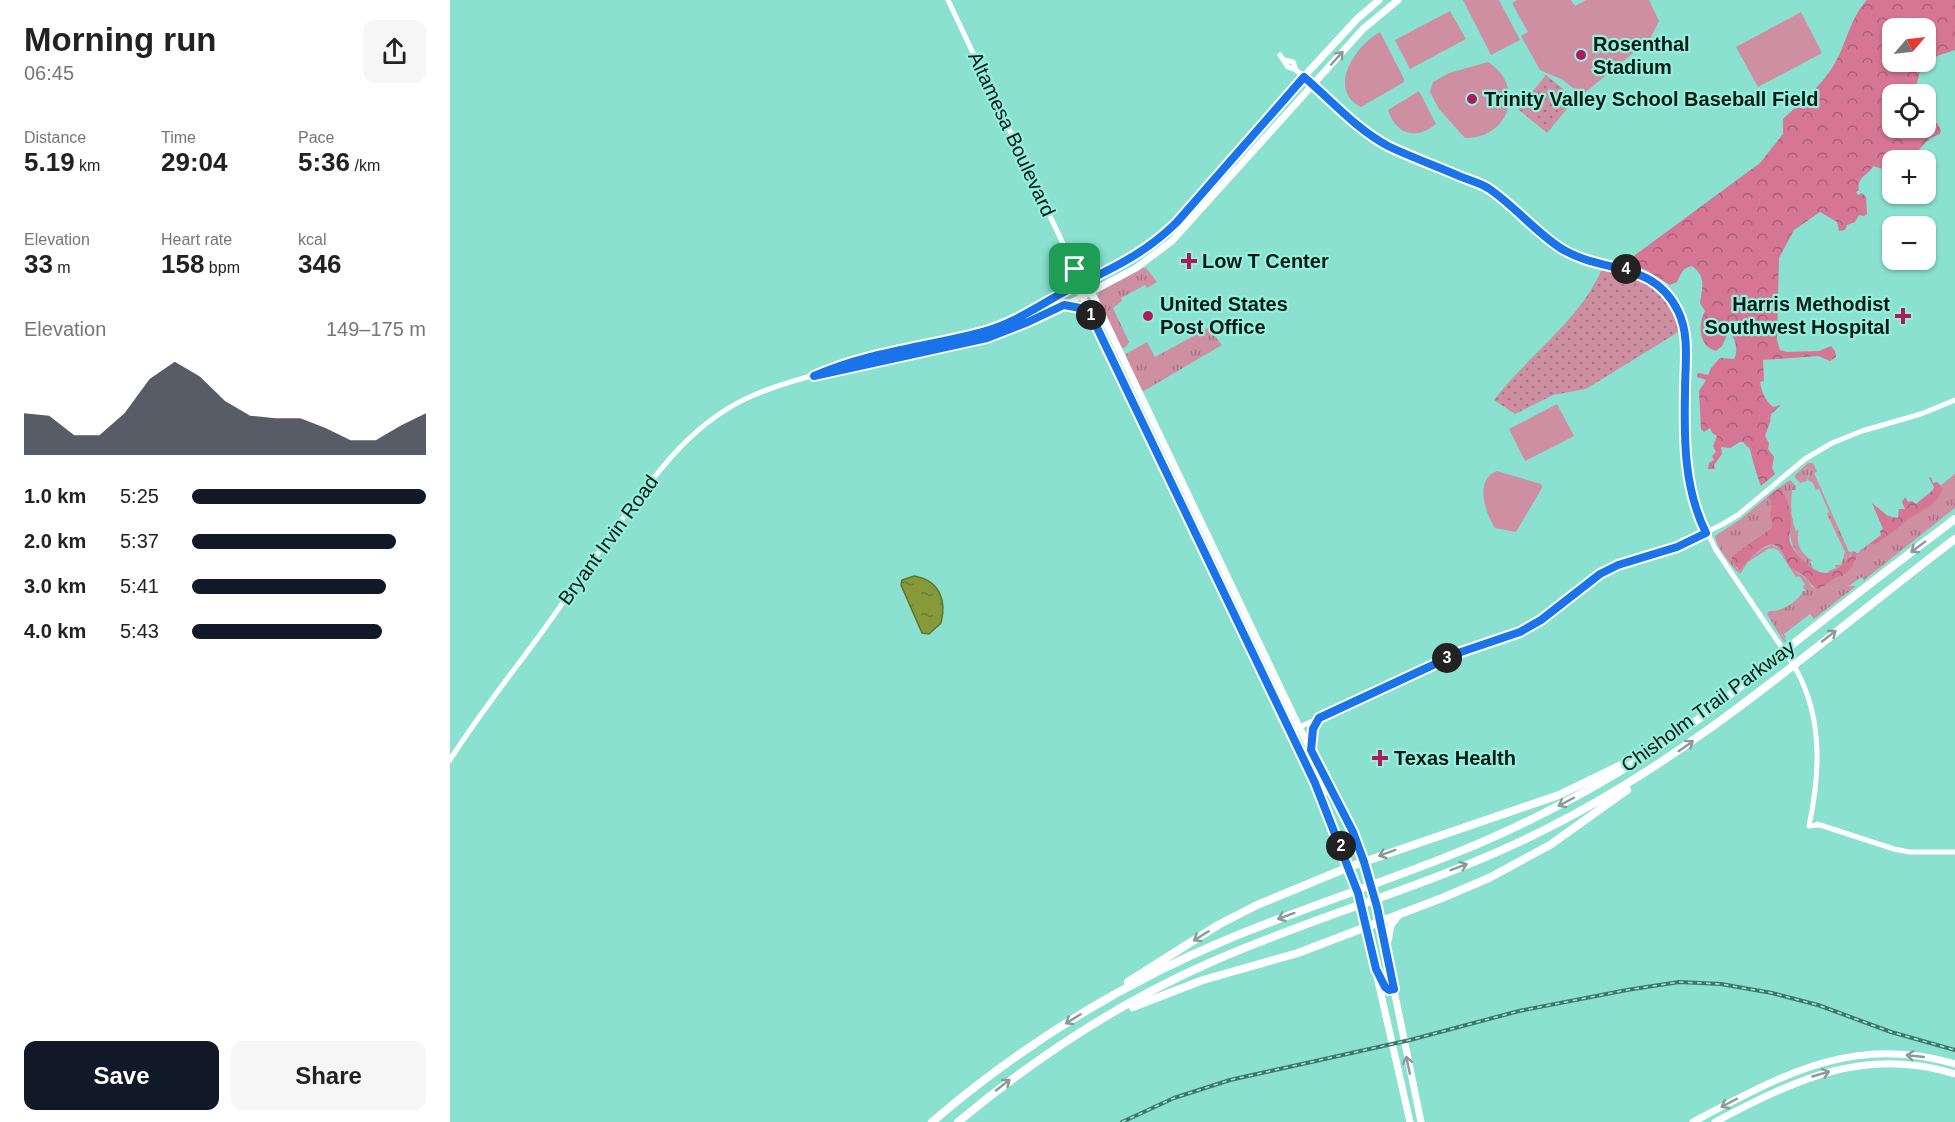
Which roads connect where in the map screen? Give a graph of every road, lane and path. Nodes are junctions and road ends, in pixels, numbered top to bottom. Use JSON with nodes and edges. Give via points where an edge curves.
{"nodes":[{"id":1,"x":948,"y":0,"type":"edge"},
{"id":2,"x":1379,"y":0,"type":"edge"},
{"id":3,"x":1398,"y":0,"type":"edge"},
{"id":4,"x":1282,"y":57,"type":"dead end"},
{"id":5,"x":1304,"y":77,"type":"junction"},
{"id":6,"x":1313,"y":84,"type":"junction"},
{"id":7,"x":1075,"y":269,"type":"junction"},
{"id":8,"x":1086,"y":281,"type":"junction"},
{"id":9,"x":1077,"y":285,"type":"junction"},
{"id":10,"x":1091,"y":292,"type":"junction"},
{"id":11,"x":1082,"y":296,"type":"junction"},
{"id":12,"x":1064,"y":305,"type":"junction"},
{"id":13,"x":1091,"y":315,"type":"junction"},
{"id":14,"x":876,"y":359,"type":"junction"},
{"id":15,"x":1955,"y":400,"type":"edge"},
{"id":16,"x":1955,"y":519,"type":"edge"},
{"id":17,"x":1706,"y":533,"type":"junction"},
{"id":18,"x":1955,"y":538,"type":"edge"},
{"id":19,"x":1200,"y":544,"type":"junction"},
{"id":20,"x":1223,"y":567,"type":"junction"},
{"id":21,"x":1319,"y":718,"type":"junction"},
{"id":22,"x":1299,"y":727,"type":"junction"},
{"id":23,"x":1687,"y":727,"type":"junction"},
{"id":24,"x":1289,"y":732,"type":"junction"},
{"id":25,"x":1311,"y":750,"type":"junction"},
{"id":26,"x":450,"y":760,"type":"edge"},
{"id":27,"x":1665,"y":761,"type":"junction"},
{"id":28,"x":1309,"y":770,"type":"junction"},
{"id":29,"x":1332,"y":792,"type":"junction"},
{"id":30,"x":1321,"y":797,"type":"junction"},
{"id":31,"x":1353,"y":832,"type":"junction"},
{"id":32,"x":1955,"y":852,"type":"edge"},
{"id":33,"x":1365,"y":864,"type":"junction"},
{"id":34,"x":1350,"y":869,"type":"junction"},
{"id":35,"x":1400,"y":914,"type":"junction"},
{"id":36,"x":1380,"y":920,"type":"junction"},
{"id":37,"x":1366,"y":925,"type":"junction"},
{"id":38,"x":1387,"y":952,"type":"junction"},
{"id":39,"x":1376,"y":969,"type":"junction"},
{"id":40,"x":1394,"y":989,"type":"junction"},
{"id":41,"x":1094,"y":1006,"type":"junction"},
{"id":42,"x":1101,"y":1020,"type":"junction"},
{"id":43,"x":1856,"y":1056,"type":"junction"},
{"id":44,"x":1951,"y":1063,"type":"edge"},
{"id":45,"x":1857,"y":1066,"type":"junction"},
{"id":46,"x":1946,"y":1071,"type":"junction"},
{"id":47,"x":1955,"y":1074,"type":"edge"},
{"id":48,"x":1765,"y":1084,"type":"junction"},
{"id":49,"x":1770,"y":1094,"type":"junction"},
{"id":50,"x":1416,"y":1102,"type":"junction"},
{"id":51,"x":1406,"y":1104,"type":"junction"},
{"id":52,"x":932,"y":1122,"type":"edge"},
{"id":53,"x":958,"y":1122,"type":"edge"},
{"id":54,"x":1410,"y":1122,"type":"edge"},
{"id":55,"x":1421,"y":1122,"type":"edge"},
{"id":56,"x":1693,"y":1122,"type":"edge"},
{"id":57,"x":1715,"y":1122,"type":"edge"}],
"edges":[{"from":1,"to":7,"type":"street","name":"Altamesa Boulevard"},
{"from":2,"to":5,"type":"main road","name":"Bryant Irvin Road"},
{"from":6,"to":3,"type":"main road","name":"Bryant Irvin Road","one_way":true,"via":[[1363,29]]},
{"from":4,"to":5,"type":"street","via":[[1288,67]]},
{"from":5,"to":6,"type":"street"},
{"from":5,"to":8,"type":"main road","name":"Bryant Irvin Road","via":[[1167,232],[1133,257]]},
{"from":6,"to":10,"type":"main road","name":"Bryant Irvin Road","via":[[1172,241],[1136,268]]},
{"from":6,"to":17,"type":"street","via":[[1374,137],[1488,188],[1562,249],[1637,272],[1664,290],[1685,329],[1684,451],[1691,494]]},
{"from":7,"to":8,"type":"street","name":"Altamesa Boulevard"},
{"from":7,"to":9,"type":"street","name":"Altamesa Boulevard"},
{"from":8,"to":9,"type":"main road","name":"Bryant Irvin Road"},
{"from":8,"to":10,"type":"main road","name":"Altamesa Boulevard"},
{"from":9,"to":11,"type":"main road","name":"Altamesa Boulevard"},
{"from":9,"to":14,"type":"street","name":"Bryant Irvin Road","via":[[1008,324]]},
{"from":10,"to":11,"type":"main road","name":"Bryant Irvin Road"},
{"from":10,"to":20,"type":"main road","name":"Altamesa Boulevard"},
{"from":11,"to":12,"type":"street","name":"Bryant Irvin Road"},
{"from":11,"to":13,"type":"main road","name":"Altamesa Boulevard"},
{"from":12,"to":13,"type":"main road"},
{"from":12,"to":14,"type":"street","name":"Bryant Irvin Road","via":[[987,338]]},
{"from":13,"to":19,"type":"main road","name":"Altamesa Boulevard"},
{"from":14,"to":26,"type":"street","name":"Bryant Irvin Road","via":[[841,363],[751,396],[691,436],[656,472]]},
{"from":15,"to":17,"type":"street","via":[[1846,436],[1820,449],[1738,515]]},
{"from":16,"to":23,"type":"highway","name":"Chisholm Trail Parkway","one_way":true},
{"from":17,"to":21,"type":"street","via":[[1600,574],[1520,632],[1461,652]]},
{"from":17,"to":32,"type":"street","via":[[1796,668],[1809,697],[1817,759],[1810,823],[1894,849]]},
{"from":27,"to":18,"type":"highway","name":"Chisholm Trail Parkway","one_way":true},
{"from":19,"to":20,"type":"main road","via":[[1206,544],[1217,564]]},
{"from":19,"to":24,"type":"main road","name":"Altamesa Boulevard"},
{"from":20,"to":22,"type":"main road","name":"Altamesa Boulevard"},
{"from":21,"to":22,"type":"street"},
{"from":21,"to":25,"type":"main road","via":[[1313,729]]},
{"from":22,"to":24,"type":"street"},
{"from":22,"to":25,"type":"main road","name":"Altamesa Boulevard"},
{"from":23,"to":33,"type":"highway","one_way":true,"via":[[1566,792]]},
{"from":23,"to":41,"type":"highway","name":"Chisholm Trail Parkway","one_way":true,"via":[[1607,780],[1523,824],[1221,942]]},
{"from":24,"to":28,"type":"main road","name":"Altamesa Boulevard"},
{"from":25,"to":29,"type":"main road","name":"Altamesa Boulevard"},
{"from":27,"to":35,"type":"highway","via":[[1601,810],[1535,853],[1489,878]]},
{"from":42,"to":27,"type":"highway","name":"Chisholm Trail Parkway","one_way":true,"via":[[1210,963],[1532,836]]},
{"from":28,"to":29,"type":"main road","via":[[1326,791]]},
{"from":28,"to":30,"type":"main road","name":"Altamesa Boulevard"},
{"from":29,"to":31,"type":"main road","name":"Altamesa Boulevard"},
{"from":30,"to":31,"type":"main road","via":[[1330,798]]},
{"from":30,"to":34,"type":"main road","name":"Altamesa Boulevard"},
{"from":31,"to":33,"type":"main road","name":"Altamesa Boulevard"},
{"from":33,"to":34,"type":"highway"},
{"from":33,"to":36,"type":"main road","name":"Altamesa Boulevard"},
{"from":34,"to":37,"type":"main road","name":"Altamesa Boulevard"},
{"from":34,"to":41,"type":"highway","one_way":true,"via":[[1257,905],[1155,964]]},
{"from":35,"to":36,"type":"highway"},
{"from":35,"to":38,"type":"main road","via":[[1391,925]]},
{"from":36,"to":37,"type":"highway"},
{"from":36,"to":38,"type":"main road","name":"Altamesa Boulevard"},
{"from":37,"to":39,"type":"main road","name":"Altamesa Boulevard"},
{"from":37,"to":42,"type":"highway","via":[[1285,957],[1186,986]]},
{"from":38,"to":40,"type":"main road","name":"Altamesa Boulevard"},
{"from":39,"to":40,"type":"main road","via":[[1385,987]]},
{"from":39,"to":51,"type":"main road","name":"Altamesa Boulevard"},
{"from":50,"to":40,"type":"main road","name":"Altamesa Boulevard","one_way":true},
{"from":41,"to":52,"type":"highway","name":"Chisholm Trail Parkway","one_way":true,"via":[[1017,1056]]},
{"from":53,"to":42,"type":"highway","name":"Chisholm Trail Parkway","one_way":true,"via":[[1021,1072]]},
{"from":44,"to":43,"type":"main road","one_way":true,"via":[[1904,1055]]},
{"from":43,"to":45,"type":"main road"},
{"from":43,"to":48,"type":"main road","via":[[1813,1065]]},
{"from":44,"to":46,"type":"main road"},
{"from":45,"to":46,"type":"main road","via":[[1901,1065]]},
{"from":49,"to":45,"type":"main road","one_way":true,"via":[[1821,1073]]},
{"from":46,"to":47,"type":"main road"},
{"from":48,"to":49,"type":"main road"},
{"from":48,"to":56,"type":"main road","one_way":true},
{"from":49,"to":57,"type":"main road"},
{"from":50,"to":51,"type":"main road"},
{"from":50,"to":55,"type":"main road","name":"Altamesa Boulevard"},
{"from":51,"to":54,"type":"main road","name":"Altamesa Boulevard"}]}
